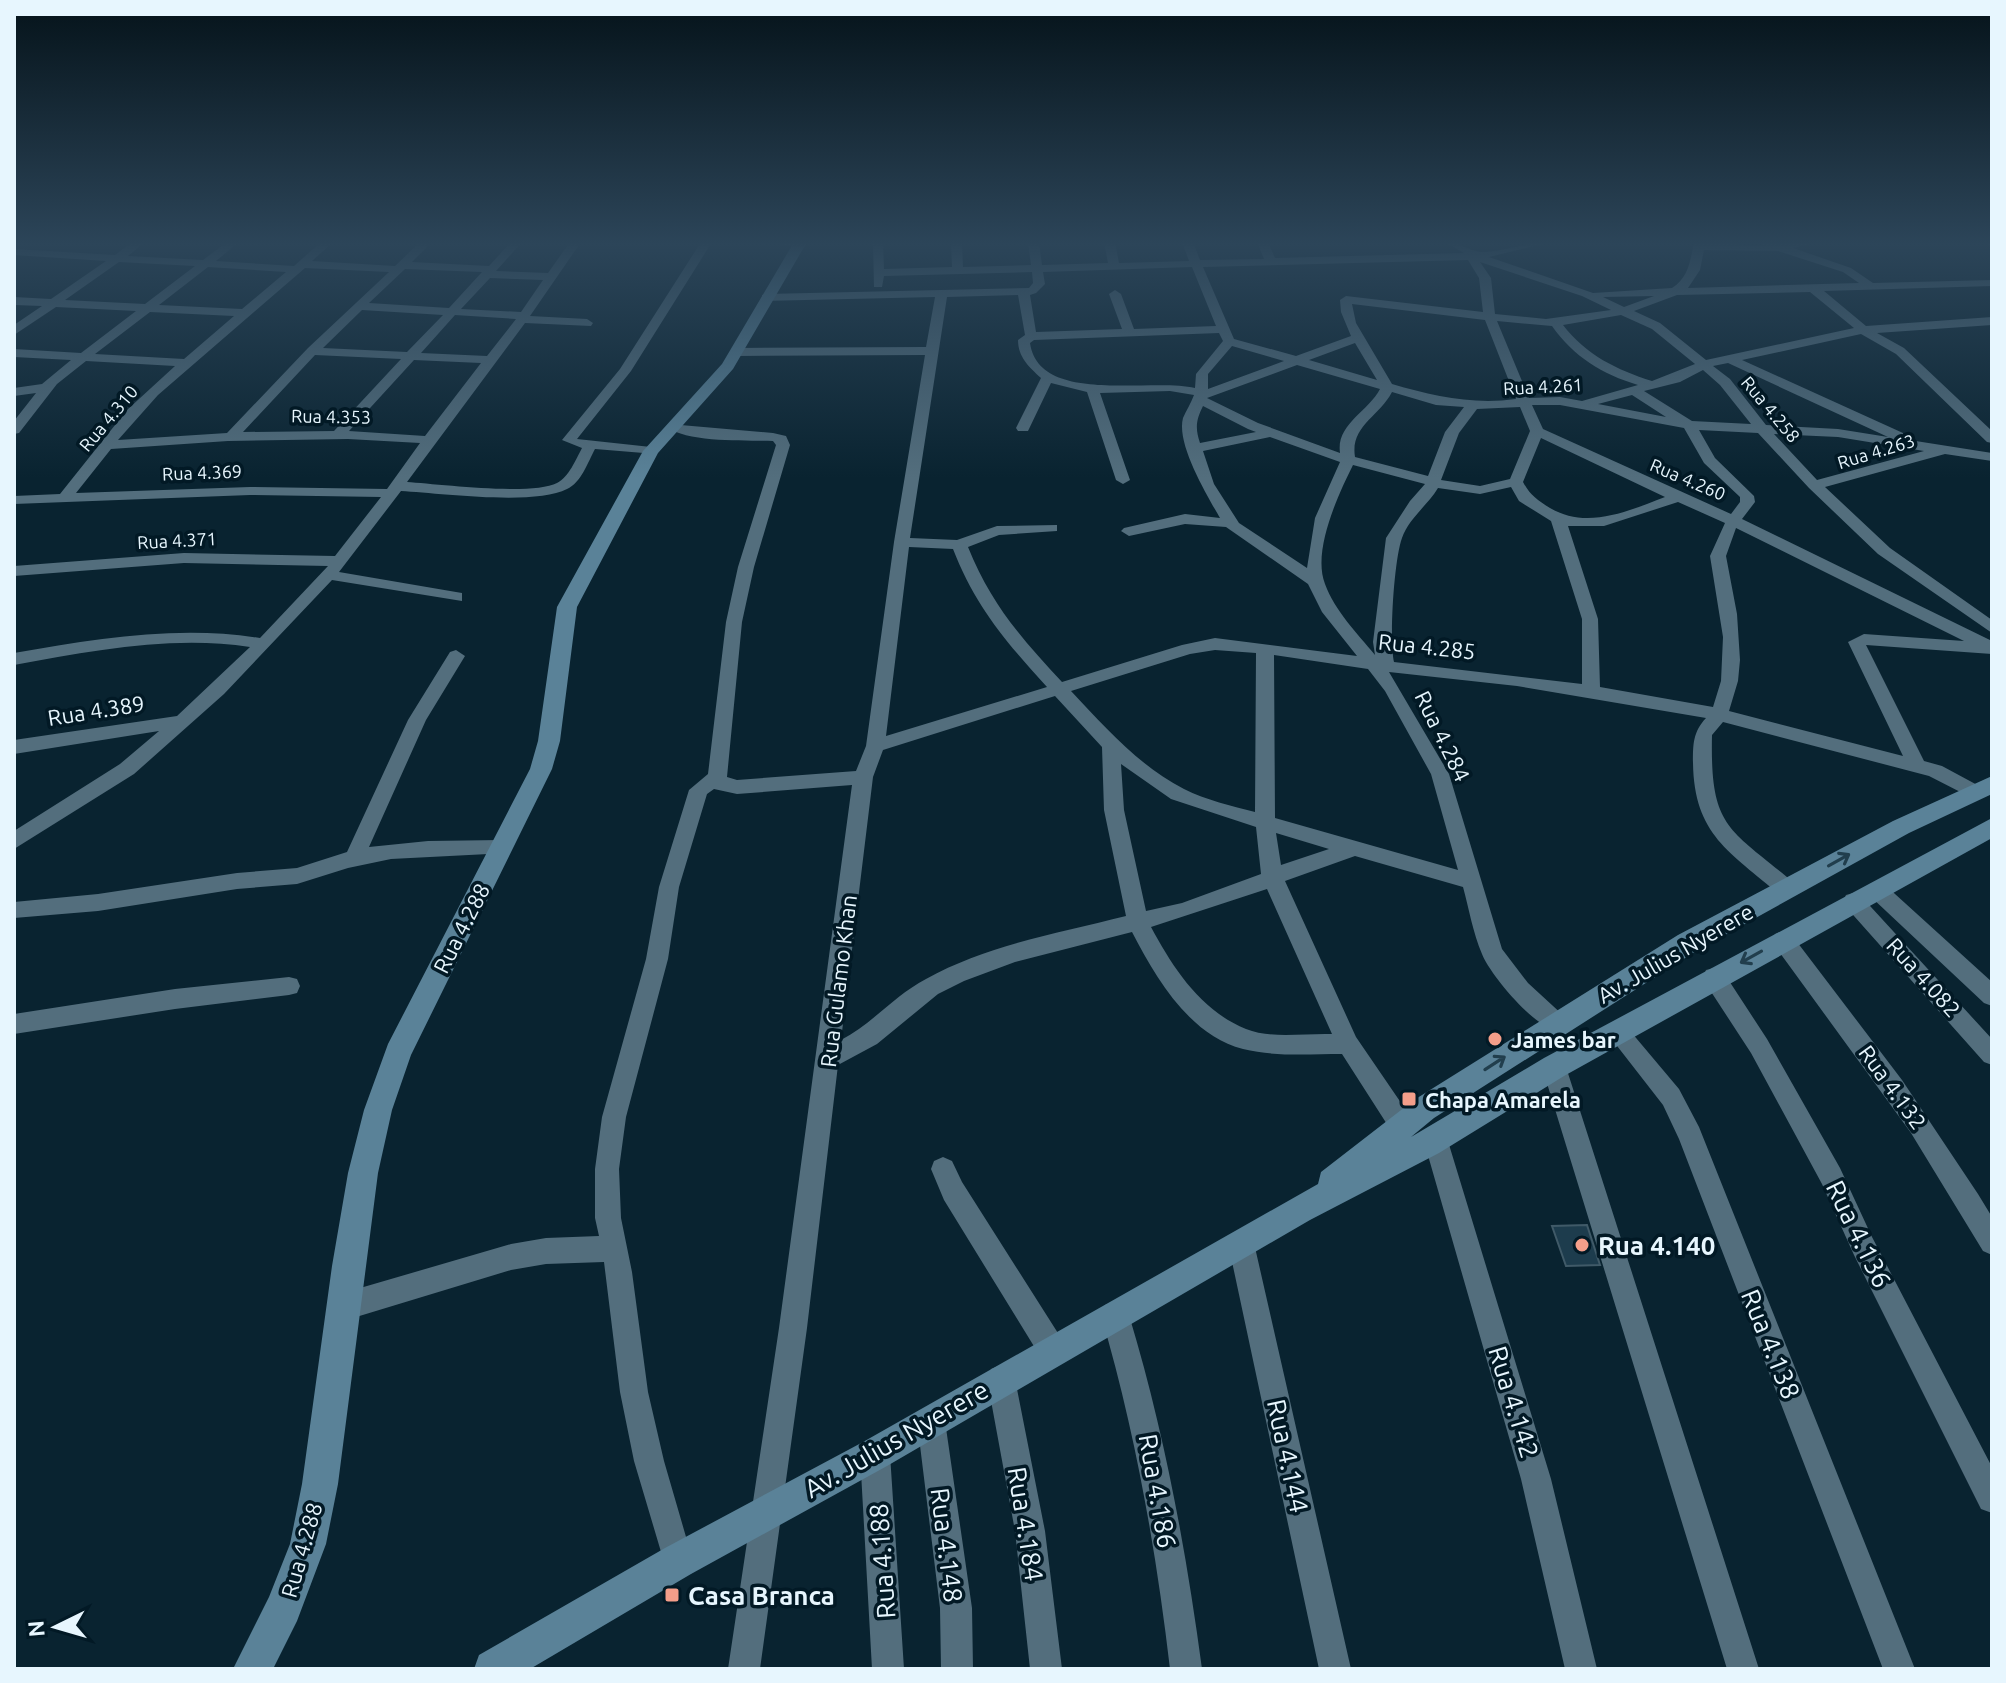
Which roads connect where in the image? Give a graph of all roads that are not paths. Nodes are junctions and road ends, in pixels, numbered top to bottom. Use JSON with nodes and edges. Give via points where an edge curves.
{"nodes":[{"id":1,"x":131,"y":321,"type":"edge"},
{"id":2,"x":235,"y":321,"type":"edge"},
{"id":3,"x":342,"y":321,"type":"edge"},
{"id":4,"x":443,"y":321,"type":"edge"},
{"id":5,"x":520,"y":321,"type":"edge"},
{"id":6,"x":561,"y":321,"type":"edge"},
{"id":7,"x":657,"y":321,"type":"edge"},
{"id":8,"x":754,"y":321,"type":"edge"},
{"id":9,"x":937,"y":321,"type":"edge"},
{"id":10,"x":1028,"y":321,"type":"edge"},
{"id":11,"x":1125,"y":321,"type":"edge"},
{"id":12,"x":1222,"y":321,"type":"edge"},
{"id":13,"x":1351,"y":321,"type":"edge"},
{"id":14,"x":1491,"y":321,"type":"edge"},
{"id":15,"x":1543,"y":321,"type":"edge"},
{"id":16,"x":1564,"y":321,"type":"edge"},
{"id":17,"x":1646,"y":321,"type":"edge"},
{"id":18,"x":1852,"y":321,"type":"edge"},
{"id":19,"x":1992,"y":321,"type":"edge"},
{"id":20,"x":1555,"y":322,"type":"junction"},
{"id":21,"x":587,"y":323,"type":"dead end"},
{"id":22,"x":1128,"y":330,"type":"junction"},
{"id":23,"x":1863,"y":330,"type":"junction"},
{"id":24,"x":1031,"y":336,"type":"junction"},
{"id":25,"x":1230,"y":338,"type":"junction"},
{"id":26,"x":1358,"y":338,"type":"junction"},
{"id":27,"x":312,"y":351,"type":"junction"},
{"id":28,"x":933,"y":351,"type":"junction"},
{"id":29,"x":737,"y":352,"type":"junction"},
{"id":30,"x":14,"y":353,"type":"edge"},
{"id":31,"x":410,"y":356,"type":"junction"},
{"id":32,"x":84,"y":357,"type":"junction"},
{"id":33,"x":1730,"y":359,"type":"junction"},
{"id":34,"x":490,"y":360,"type":"junction"},
{"id":35,"x":1298,"y":361,"type":"junction"},
{"id":36,"x":185,"y":363,"type":"junction"},
{"id":37,"x":1705,"y":364,"type":"junction"},
{"id":38,"x":1048,"y":376,"type":"junction"},
{"id":39,"x":1651,"y":385,"type":"junction"},
{"id":40,"x":46,"y":388,"type":"junction"},
{"id":41,"x":1387,"y":388,"type":"junction"},
{"id":42,"x":1092,"y":389,"type":"junction"},
{"id":43,"x":1633,"y":390,"type":"junction"},
{"id":44,"x":14,"y":392,"type":"edge"},
{"id":45,"x":1201,"y":397,"type":"junction"},
{"id":46,"x":1523,"y":403,"type":"junction"},
{"id":47,"x":1583,"y":404,"type":"junction"},
{"id":48,"x":1473,"y":405,"type":"junction"},
{"id":49,"x":1689,"y":425,"type":"junction"},
{"id":50,"x":674,"y":427,"type":"junction"},
{"id":51,"x":1023,"y":428,"type":"dead end"},
{"id":52,"x":14,"y":430,"type":"edge"},
{"id":53,"x":1537,"y":431,"type":"junction"},
{"id":54,"x":1764,"y":431,"type":"junction"},
{"id":55,"x":339,"y":433,"type":"junction"},
{"id":56,"x":1271,"y":433,"type":"junction"},
{"id":57,"x":232,"y":436,"type":"junction"},
{"id":58,"x":1990,"y":436,"type":"edge"},
{"id":59,"x":429,"y":440,"type":"junction"},
{"id":60,"x":1913,"y":443,"type":"junction"},
{"id":61,"x":107,"y":445,"type":"junction"},
{"id":62,"x":591,"y":445,"type":"junction"},
{"id":63,"x":1194,"y":448,"type":"junction"},
{"id":64,"x":1952,"y":450,"type":"junction"},
{"id":65,"x":651,"y":451,"type":"junction"},
{"id":66,"x":1992,"y":457,"type":"edge"},
{"id":67,"x":1348,"y":460,"type":"junction"},
{"id":68,"x":1123,"y":480,"type":"dead end"},
{"id":69,"x":1433,"y":480,"type":"junction"},
{"id":70,"x":1516,"y":482,"type":"junction"},
{"id":71,"x":1814,"y":485,"type":"junction"},
{"id":72,"x":393,"y":489,"type":"junction"},
{"id":73,"x":66,"y":496,"type":"junction"},
{"id":74,"x":1679,"y":497,"type":"junction"},
{"id":75,"x":14,"y":500,"type":"edge"},
{"id":76,"x":1558,"y":519,"type":"junction"},
{"id":77,"x":1733,"y":520,"type":"junction"},
{"id":78,"x":1231,"y":523,"type":"junction"},
{"id":79,"x":1052,"y":528,"type":"dead end"},
{"id":80,"x":1129,"y":531,"type":"dead end"},
{"id":81,"x":902,"y":542,"type":"junction"},
{"id":82,"x":959,"y":545,"type":"junction"},
{"id":83,"x":341,"y":561,"type":"junction"},
{"id":84,"x":14,"y":571,"type":"edge"},
{"id":85,"x":329,"y":575,"type":"junction"},
{"id":86,"x":1315,"y":581,"type":"junction"},
{"id":87,"x":456,"y":597,"type":"dead end"},
{"id":88,"x":1992,"y":628,"type":"edge"},
{"id":89,"x":265,"y":644,"type":"junction"},
{"id":90,"x":1265,"y":648,"type":"junction"},
{"id":91,"x":1992,"y":648,"type":"edge"},
{"id":92,"x":456,"y":656,"type":"dead end"},
{"id":93,"x":14,"y":659,"type":"edge"},
{"id":94,"x":1380,"y":666,"type":"junction"},
{"id":95,"x":1057,"y":689,"type":"junction"},
{"id":96,"x":1591,"y":691,"type":"junction"},
{"id":97,"x":1720,"y":714,"type":"junction"},
{"id":98,"x":185,"y":720,"type":"junction"},
{"id":99,"x":1111,"y":745,"type":"junction"},
{"id":100,"x":875,"y":746,"type":"junction"},
{"id":101,"x":14,"y":747,"type":"edge"},
{"id":102,"x":1917,"y":766,"type":"junction"},
{"id":103,"x":717,"y":777,"type":"junction"},
{"id":104,"x":863,"y":777,"type":"junction"},
{"id":105,"x":1983,"y":788,"type":"edge"},
{"id":106,"x":1265,"y":822,"type":"junction"},
{"id":107,"x":1989,"y":835,"type":"edge"},
{"id":108,"x":14,"y":841,"type":"edge"},
{"id":109,"x":501,"y":848,"type":"junction"},
{"id":110,"x":1357,"y":848,"type":"junction"},
{"id":111,"x":354,"y":858,"type":"junction"},
{"id":112,"x":1272,"y":876,"type":"junction"},
{"id":113,"x":1469,"y":881,"type":"junction"},
{"id":114,"x":1787,"y":889,"type":"junction"},
{"id":115,"x":1865,"y":896,"type":"junction"},
{"id":116,"x":14,"y":910,"type":"edge"},
{"id":117,"x":1138,"y":923,"type":"junction"},
{"id":118,"x":1783,"y":940,"type":"junction"},
{"id":119,"x":1714,"y":977,"type":"junction"},
{"id":120,"x":289,"y":986,"type":"dead end"},
{"id":121,"x":1992,"y":996,"type":"edge"},
{"id":122,"x":14,"y":1024,"type":"edge"},
{"id":123,"x":1557,"y":1024,"type":"junction"},
{"id":124,"x":1618,"y":1033,"type":"junction"},
{"id":125,"x":1348,"y":1044,"type":"junction"},
{"id":126,"x":1992,"y":1055,"type":"edge"},
{"id":127,"x":828,"y":1059,"type":"junction"},
{"id":128,"x":1554,"y":1067,"type":"junction"},
{"id":129,"x":1401,"y":1124,"type":"junction"},
{"id":130,"x":1435,"y":1138,"type":"junction"},
{"id":131,"x":943,"y":1169,"type":"dead end"},
{"id":132,"x":1299,"y":1209,"type":"junction"},
{"id":133,"x":1992,"y":1242,"type":"edge"},
{"id":134,"x":1241,"y":1243,"type":"junction"},
{"id":135,"x":612,"y":1249,"type":"junction"},
{"id":136,"x":343,"y":1307,"type":"junction"},
{"id":137,"x":1115,"y":1315,"type":"junction"},
{"id":138,"x":1053,"y":1351,"type":"junction"},
{"id":139,"x":1001,"y":1379,"type":"junction"},
{"id":140,"x":931,"y":1421,"type":"junction"},
{"id":141,"x":875,"y":1454,"type":"junction"},
{"id":142,"x":1992,"y":1498,"type":"edge"},
{"id":143,"x":765,"y":1513,"type":"junction"},
{"id":144,"x":678,"y":1561,"type":"junction"},
{"id":145,"x":252,"y":1669,"type":"edge"},
{"id":146,"x":493,"y":1669,"type":"edge"},
{"id":147,"x":744,"y":1669,"type":"edge"},
{"id":148,"x":888,"y":1669,"type":"edge"},
{"id":149,"x":957,"y":1669,"type":"edge"},
{"id":150,"x":1046,"y":1669,"type":"edge"},
{"id":151,"x":1186,"y":1669,"type":"edge"},
{"id":152,"x":1335,"y":1669,"type":"edge"},
{"id":153,"x":1581,"y":1669,"type":"edge"},
{"id":154,"x":1743,"y":1669,"type":"edge"},
{"id":155,"x":1899,"y":1669,"type":"edge"}],
"edges":[{"from":1,"to":32,"type":"street"},
{"from":2,"to":36,"type":"street","name":"Rua 4.310"},
{"from":3,"to":27,"type":"street"},
{"from":4,"to":31,"type":"street"},
{"from":5,"to":34,"type":"street"},
{"from":6,"to":21,"type":"street"},
{"from":7,"to":62,"type":"street","via":[[570,442]]},
{"from":8,"to":29,"type":"main road","name":"Rua 4.288"},
{"from":9,"to":28,"type":"street","name":"Rua Gulamo Khan"},
{"from":10,"to":24,"type":"street"},
{"from":11,"to":22,"type":"street"},
{"from":12,"to":25,"type":"street"},
{"from":13,"to":26,"type":"street"},
{"from":14,"to":46,"type":"street"},
{"from":15,"to":20,"type":"street"},
{"from":16,"to":20,"type":"street"},
{"from":17,"to":37,"type":"street","name":"Rua 4.258"},
{"from":18,"to":23,"type":"street"},
{"from":19,"to":23,"type":"street","name":"Rua 4.261"},
{"from":20,"to":39,"type":"street","via":[[1569,343],[1593,363]]},
{"from":22,"to":24,"type":"street","name":"Rua 4.261"},
{"from":22,"to":25,"type":"street","name":"Rua 4.261"},
{"from":23,"to":33,"type":"street","name":"Rua 4.261"},
{"from":23,"to":58,"type":"street","via":[[1900,351]]},
{"from":24,"to":38,"type":"street","via":[[1023,348]]},
{"from":25,"to":35,"type":"street","name":"Rua 4.261"},
{"from":25,"to":45,"type":"street","name":"Rua 4.284","via":[[1202,374]]},
{"from":26,"to":35,"type":"street"},
{"from":26,"to":41,"type":"street"},
{"from":27,"to":31,"type":"street"},
{"from":27,"to":57,"type":"street"},
{"from":28,"to":29,"type":"street"},
{"from":28,"to":81,"type":"street","name":"Rua Gulamo Khan"},
{"from":29,"to":50,"type":"main road","name":"Rua 4.288"},
{"from":30,"to":32,"type":"street"},
{"from":31,"to":34,"type":"street"},
{"from":31,"to":55,"type":"street"},
{"from":32,"to":36,"type":"street"},
{"from":32,"to":40,"type":"street"},
{"from":33,"to":37,"type":"street","name":"Rua 4.261"},
{"from":33,"to":60,"type":"street"},
{"from":34,"to":59,"type":"street"},
{"from":35,"to":41,"type":"street","name":"Rua 4.261"},
{"from":35,"to":45,"type":"street"},
{"from":36,"to":61,"type":"street","name":"Rua 4.310"},
{"from":37,"to":39,"type":"street","name":"Rua 4.261"},
{"from":37,"to":54,"type":"street","name":"Rua 4.258"},
{"from":38,"to":42,"type":"street"},
{"from":38,"to":51,"type":"street"},
{"from":39,"to":43,"type":"street","name":"Rua 4.261"},
{"from":40,"to":44,"type":"street"},
{"from":40,"to":52,"type":"street"},
{"from":41,"to":48,"type":"street","name":"Rua 4.261"},
{"from":41,"to":67,"type":"street","via":[[1380,403],[1347,433]]},
{"from":42,"to":45,"type":"street","via":[[1167,387]]},
{"from":42,"to":68,"type":"street"},
{"from":43,"to":47,"type":"street","name":"Rua 4.261"},
{"from":43,"to":49,"type":"street"},
{"from":45,"to":56,"type":"street"},
{"from":45,"to":63,"type":"street","name":"Rua 4.284","via":[[1190,419]]},
{"from":46,"to":47,"type":"street","name":"Rua 4.261"},
{"from":46,"to":48,"type":"street","name":"Rua 4.261"},
{"from":46,"to":53,"type":"street"},
{"from":47,"to":49,"type":"street"},
{"from":48,"to":69,"type":"street","via":[[1452,432]]},
{"from":49,"to":54,"type":"street"},
{"from":49,"to":77,"type":"street","via":[[1709,460],[1747,496]]},
{"from":50,"to":65,"type":"main road","name":"Rua 4.288"},
{"from":50,"to":103,"type":"street","via":[[773,437],[783,445],[734,622]]},
{"from":53,"to":70,"type":"street"},
{"from":53,"to":74,"type":"street","name":"Rua 4.260"},
{"from":54,"to":60,"type":"street"},
{"from":54,"to":71,"type":"street","name":"Rua 4.258"},
{"from":55,"to":57,"type":"street","name":"Rua 4.353"},
{"from":55,"to":59,"type":"street","name":"Rua 4.353"},
{"from":56,"to":63,"type":"street"},
{"from":56,"to":67,"type":"street"},
{"from":57,"to":61,"type":"street","name":"Rua 4.353"},
{"from":58,"to":64,"type":"street","name":"Rua 4.263"},
{"from":59,"to":72,"type":"street"},
{"from":60,"to":64,"type":"street"},
{"from":61,"to":73,"type":"street","name":"Rua 4.310"},
{"from":62,"to":65,"type":"street"},
{"from":62,"to":72,"type":"street","name":"Rua 4.369","via":[[567,483],[556,489]]},
{"from":63,"to":78,"type":"street","name":"Rua 4.284","via":[[1207,484]]},
{"from":64,"to":66,"type":"street"},
{"from":64,"to":71,"type":"street","name":"Rua 4.263"},
{"from":65,"to":109,"type":"main road","name":"Rua 4.288","via":[[567,607],[549,741],[541,769]]},
{"from":67,"to":69,"type":"street"},
{"from":67,"to":86,"type":"street","via":[[1323,510]]},
{"from":69,"to":70,"type":"street","via":[[1473,491]]},
{"from":69,"to":94,"type":"street","via":[[1394,538]]},
{"from":70,"to":76,"type":"street","via":[[1524,498]]},
{"from":71,"to":88,"type":"street","name":"Rua 4.258","via":[[1909,571]]},
{"from":72,"to":73,"type":"street","name":"Rua 4.369"},
{"from":72,"to":83,"type":"street"},
{"from":73,"to":75,"type":"street","name":"Rua 4.369"},
{"from":74,"to":76,"type":"street","via":[[1606,521]]},
{"from":74,"to":77,"type":"street","name":"Rua 4.260"},
{"from":76,"to":96,"type":"street","via":[[1590,619]]},
{"from":77,"to":91,"type":"street","name":"Rua 4.260"},
{"from":77,"to":97,"type":"street","via":[[1718,556],[1731,613],[1729,679]]},
{"from":78,"to":80,"type":"street","via":[[1185,519]]},
{"from":78,"to":86,"type":"street","name":"Rua 4.284"},
{"from":79,"to":82,"type":"street","via":[[997,531]]},
{"from":81,"to":82,"type":"street"},
{"from":81,"to":100,"type":"street","name":"Rua Gulamo Khan"},
{"from":82,"to":95,"type":"street","via":[[1005,631]]},
{"from":83,"to":84,"type":"street","name":"Rua 4.371","via":[[184,558]]},
{"from":83,"to":85,"type":"street"},
{"from":85,"to":87,"type":"street"},
{"from":85,"to":89,"type":"street"},
{"from":86,"to":94,"type":"street","name":"Rua 4.284","via":[[1328,608]]},
{"from":89,"to":93,"type":"street","via":[[243,639],[154,640]]},
{"from":89,"to":98,"type":"street"},
{"from":90,"to":94,"type":"street","name":"Rua 4.285"},
{"from":90,"to":95,"type":"street","name":"Rua 4.285","via":[[1200,645]]},
{"from":90,"to":106,"type":"street"},
{"from":91,"to":102,"type":"street","via":[[1856,642]]},
{"from":92,"to":111,"type":"street","via":[[417,720]]},
{"from":94,"to":96,"type":"street","name":"Rua 4.285"},
{"from":94,"to":113,"type":"street","name":"Rua 4.284","via":[[1440,774]]},
{"from":95,"to":99,"type":"street"},
{"from":95,"to":100,"type":"street","name":"Rua 4.285"},
{"from":96,"to":97,"type":"street","name":"Rua 4.285"},
{"from":97,"to":102,"type":"street","name":"Rua 4.285"},
{"from":97,"to":114,"type":"street","via":[[1703,734],[1704,783],[1713,821]]},
{"from":98,"to":101,"type":"street","name":"Rua 4.389"},
{"from":98,"to":108,"type":"street","via":[[108,783]]},
{"from":99,"to":106,"type":"street","via":[[1178,794]]},
{"from":99,"to":117,"type":"street","via":[[1114,810]]},
{"from":100,"to":104,"type":"street","name":"Rua Gulamo Khan"},
{"from":102,"to":105,"type":"street","name":"Rua 4.285"},
{"from":103,"to":104,"type":"street","via":[[721,784],[737,787]]},
{"from":103,"to":135,"type":"street","via":[[699,790],[675,864],[657,959],[614,1117],[606,1193]]},
{"from":104,"to":127,"type":"street","name":"Rua Gulamo Khan"},
{"from":114,"to":105,"type":"main road","name":"Av. Julius Nyerere","one_way":true},
{"from":106,"to":110,"type":"street"},
{"from":106,"to":112,"type":"street"},
{"from":107,"to":115,"type":"main road","name":"Av. Julius Nyerere"},
{"from":109,"to":111,"type":"street","via":[[421,849]]},
{"from":109,"to":136,"type":"main road","name":"Rua 4.288","via":[[398,1053],[378,1110]]},
{"from":110,"to":112,"type":"street"},
{"from":110,"to":113,"type":"street"},
{"from":111,"to":116,"type":"street","via":[[294,876]]},
{"from":112,"to":117,"type":"street","via":[[1217,900]]},
{"from":112,"to":125,"type":"street"},
{"from":113,"to":123,"type":"street","name":"Rua 4.284","via":[[1492,953],[1512,981]]},
{"from":114,"to":123,"type":"main road","name":"Av. Julius Nyerere","via":[[1687,943]]},
{"from":115,"to":118,"type":"main road","name":"Av. Julius Nyerere"},
{"from":115,"to":121,"type":"street"},
{"from":115,"to":126,"type":"street","name":"Rua 4.082"},
{"from":117,"to":125,"type":"street","via":[[1187,999],[1222,1029],[1267,1043]]},
{"from":117,"to":127,"type":"street","via":[[1013,953],[942,980],[869,1037]]},
{"from":118,"to":119,"type":"main road","name":"Av. Julius Nyerere","one_way":true},
{"from":118,"to":133,"type":"street","name":"Rua 4.132","via":[[1912,1112]]},
{"from":119,"to":124,"type":"main road","name":"Av. Julius Nyerere"},
{"from":119,"to":142,"type":"street","name":"Rua 4.136","via":[[1831,1176]]},
{"from":120,"to":122,"type":"street"},
{"from":129,"to":123,"type":"main road","name":"Av. Julius Nyerere","one_way":true},
{"from":124,"to":128,"type":"main road","name":"Av. Julius Nyerere"},
{"from":124,"to":155,"type":"street","name":"Rua 4.138","via":[[1671,1097],[1690,1135]]},
{"from":125,"to":129,"type":"street"},
{"from":127,"to":143,"type":"street","name":"Rua Gulamo Khan"},
{"from":128,"to":130,"type":"main road","name":"Av. Julius Nyerere"},
{"from":128,"to":154,"type":"street"},
{"from":129,"to":132,"type":"main road","name":"Av. Julius Nyerere"},
{"from":130,"to":132,"type":"main road","name":"Av. Julius Nyerere"},
{"from":130,"to":153,"type":"street","name":"Rua 4.142","via":[[1536,1479]]},
{"from":131,"to":138,"type":"street"},
{"from":132,"to":134,"type":"main road","name":"Av. Julius Nyerere"},
{"from":134,"to":137,"type":"main road","name":"Av. Julius Nyerere"},
{"from":134,"to":152,"type":"street","name":"Rua 4.144"},
{"from":135,"to":136,"type":"street","via":[[511,1257]]},
{"from":135,"to":144,"type":"street","via":[[640,1420]]},
{"from":136,"to":145,"type":"main road","name":"Rua 4.288","via":[[308,1544],[284,1608]]},
{"from":137,"to":138,"type":"main road","name":"Av. Julius Nyerere"},
{"from":137,"to":151,"type":"street","name":"Rua 4.186","via":[[1141,1396],[1163,1505]]},
{"from":138,"to":139,"type":"main road","name":"Av. Julius Nyerere"},
{"from":139,"to":140,"type":"main road","name":"Av. Julius Nyerere"},
{"from":139,"to":150,"type":"street","name":"Rua 4.184","via":[[1030,1531]]},
{"from":140,"to":141,"type":"main road","name":"Av. Julius Nyerere"},
{"from":140,"to":149,"type":"street","name":"Rua 4.148","via":[[956,1608]]},
{"from":141,"to":143,"type":"main road","name":"Av. Julius Nyerere"},
{"from":141,"to":148,"type":"street","name":"Rua 4.188"},
{"from":143,"to":144,"type":"main road","name":"Av. Julius Nyerere"},
{"from":143,"to":147,"type":"street","name":"Rua Gulamo Khan"},
{"from":144,"to":146,"type":"main road","name":"Av. Julius Nyerere"}]}
